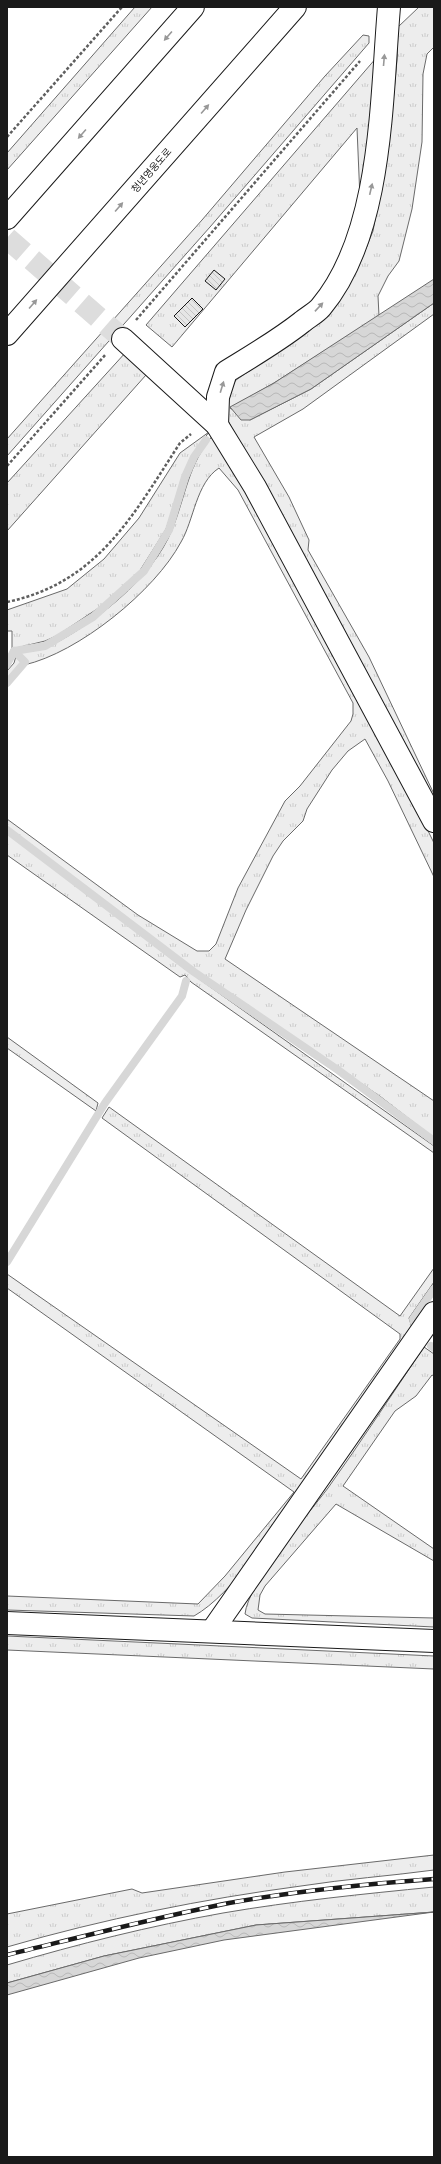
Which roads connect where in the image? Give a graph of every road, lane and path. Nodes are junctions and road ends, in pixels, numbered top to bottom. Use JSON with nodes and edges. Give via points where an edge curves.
{"nodes":[{"id":1,"x":122,"y":7,"type":"edge"},
{"id":2,"x":193,"y":7,"type":"edge"},
{"id":3,"x":295,"y":7,"type":"edge"},
{"id":4,"x":389,"y":7,"type":"edge"},
{"id":5,"x":361,"y":60,"type":"dead end"},
{"id":6,"x":7,"y":137,"type":"edge"},
{"id":7,"x":7,"y":218,"type":"edge"},
{"id":8,"x":127,"y":331,"type":"joint"},
{"id":9,"x":7,"y":334,"type":"edge"},
{"id":10,"x":106,"y":353,"type":"dead end"},
{"id":11,"x":217,"y":425,"type":"junction"},
{"id":12,"x":7,"y":466,"type":"edge"},
{"id":13,"x":7,"y":602,"type":"edge"},
{"id":14,"x":434,"y":821,"type":"edge"},
{"id":15,"x":434,"y":1313,"type":"edge"},
{"id":16,"x":7,"y":1623,"type":"edge"},
{"id":17,"x":212,"y":1631,"type":"junction"},
{"id":18,"x":434,"y":1640,"type":"edge"}],
"edges":[{"from":1,"to":6,"type":"path"},
{"from":2,"to":7,"type":"main road","one_way":true},
{"from":9,"to":3,"type":"main road","name":"청년영웅도로","one_way":true},
{"from":11,"to":4,"type":"main road","one_way":true,"via":[[218,397],[226,372],[279,340],[321,307],[348,264],[364,219],[375,168]]},
{"from":5,"to":8,"type":"path"},
{"from":8,"to":11,"type":"main road"},
{"from":10,"to":12,"type":"path"},
{"from":11,"to":13,"type":"path","via":[[199,427],[180,443],[135,513],[86,567],[64,582],[36,594]]},
{"from":11,"to":14,"type":"main road","via":[[255,487]]},
{"from":15,"to":17,"type":"main road"},
{"from":16,"to":17,"type":"main road"},
{"from":17,"to":18,"type":"main road"}]}
